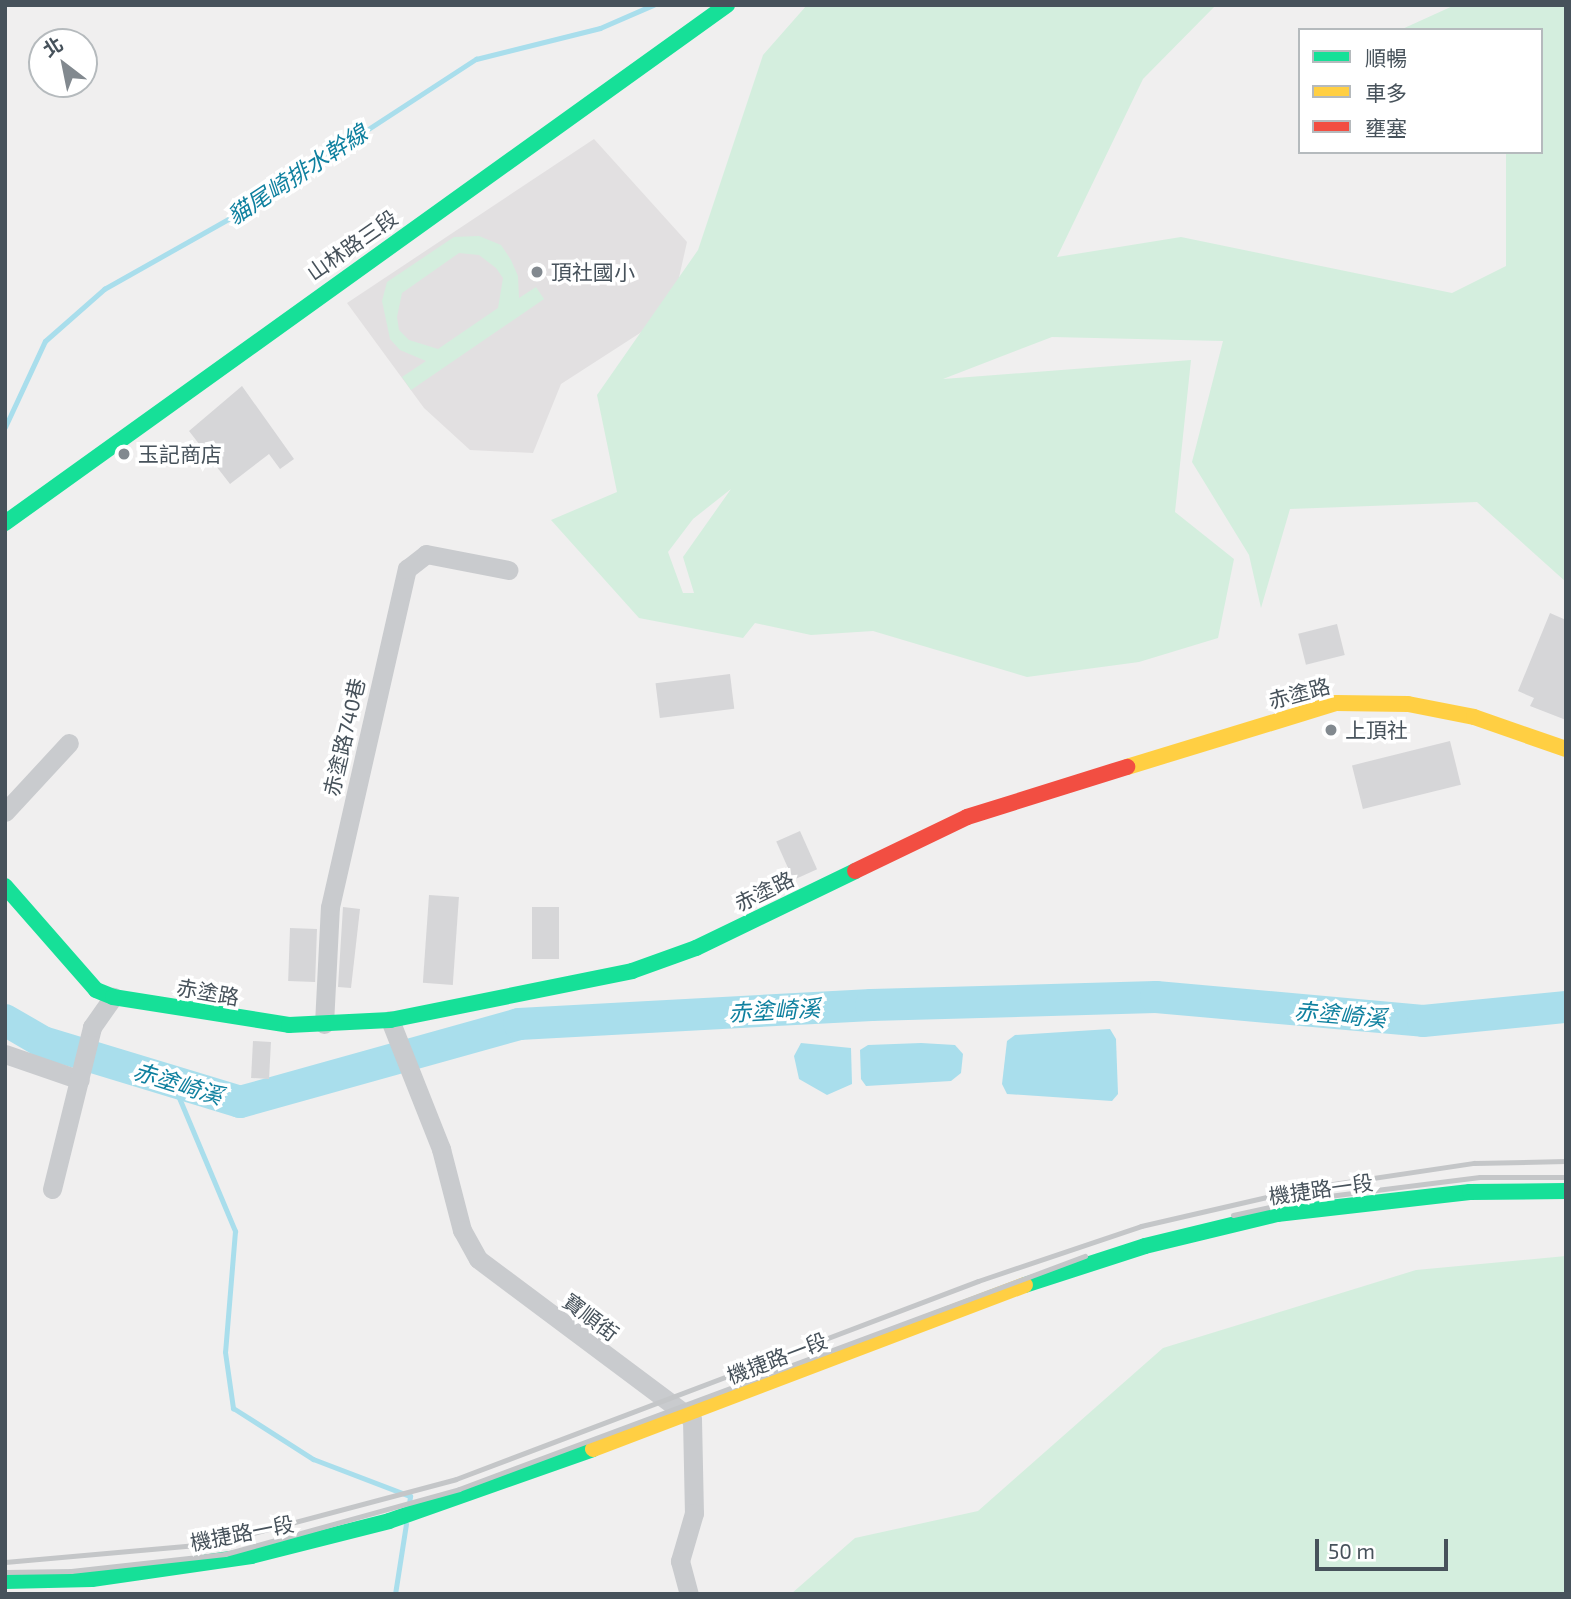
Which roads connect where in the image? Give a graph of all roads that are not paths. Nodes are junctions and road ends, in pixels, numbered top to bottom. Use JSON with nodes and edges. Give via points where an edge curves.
{"nodes":[{"id":1,"x":727,"y":5,"type":"edge"},
{"id":2,"x":5,"y":523,"type":"edge"},
{"id":3,"x":508,"y":570,"type":"dead end"},
{"id":4,"x":69,"y":743,"type":"dead end"},
{"id":5,"x":1566,"y":749,"type":"edge"},
{"id":6,"x":5,"y":812,"type":"edge"},
{"id":7,"x":5,"y":886,"type":"edge"},
{"id":8,"x":113,"y":996,"type":"junction"},
{"id":9,"x":324,"y":1024,"type":"junction"},
{"id":10,"x":394,"y":1028,"type":"junction"},
{"id":11,"x":5,"y":1054,"type":"edge"},
{"id":12,"x":80,"y":1076,"type":"junction"},
{"id":13,"x":52,"y":1189,"type":"dead end"},
{"id":14,"x":1566,"y":1191,"type":"edge"},
{"id":15,"x":688,"y":1415,"type":"junction"},
{"id":16,"x":5,"y":1581,"type":"edge"},
{"id":17,"x":689,"y":1594,"type":"edge"}],
"edges":[{"from":1,"to":2,"type":"street","name":"山林路三段"},
{"from":3,"to":9,"type":"street","name":"赤塗路740巷","via":[[426,554],[407,569],[330,907]]},
{"from":4,"to":6,"type":"street"},
{"from":5,"to":10,"type":"street","name":"赤塗路","via":[[1475,717],[1408,704],[1336,703],[967,817],[696,948],[632,971]]},
{"from":7,"to":8,"type":"street","name":"赤塗路","via":[[96,990]]},
{"from":8,"to":9,"type":"street","name":"赤塗路","via":[[267,1023]]},
{"from":8,"to":12,"type":"street","via":[[92,1027]]},
{"from":9,"to":10,"type":"street","name":"赤塗路"},
{"from":10,"to":15,"type":"street","name":"寶順街","via":[[442,1149],[462,1230],[478,1259]]},
{"from":11,"to":12,"type":"street"},
{"from":12,"to":13,"type":"street"},
{"from":14,"to":15,"type":"street","name":"機捷路一段","via":[[1470,1192],[1277,1214],[1145,1246],[1022,1286]]},
{"from":15,"to":16,"type":"street","name":"機捷路一段","via":[[420,1510],[251,1556],[92,1579]]},
{"from":15,"to":17,"type":"street","via":[[695,1455],[694,1513],[680,1560]]}]}
